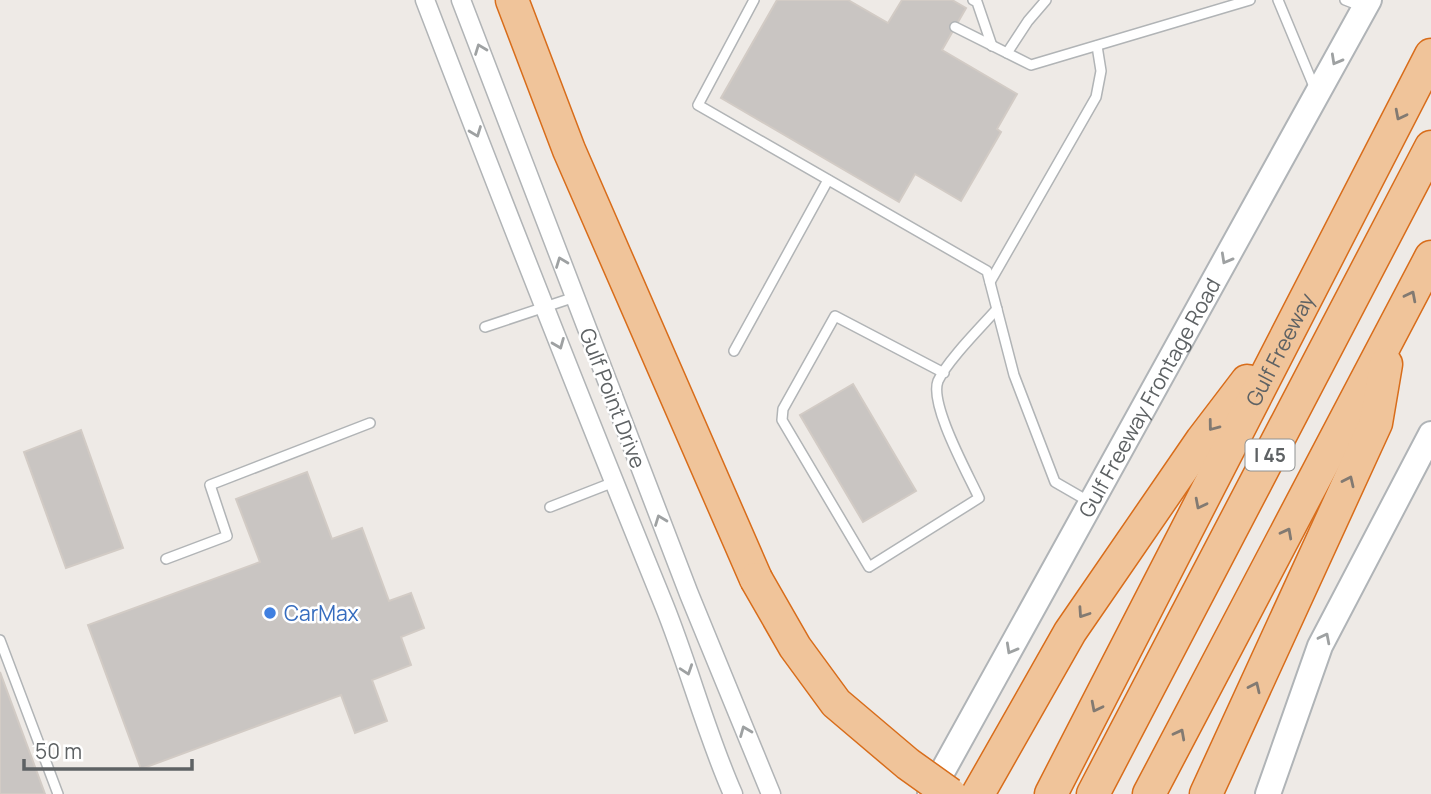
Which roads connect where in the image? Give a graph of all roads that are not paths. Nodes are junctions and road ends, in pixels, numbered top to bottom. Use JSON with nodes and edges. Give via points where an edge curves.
{"nodes":[{"id":1,"x":425,"y":0,"type":"edge"},
{"id":2,"x":461,"y":0,"type":"edge"},
{"id":3,"x":512,"y":0,"type":"edge"},
{"id":4,"x":754,"y":0,"type":"edge"},
{"id":5,"x":973,"y":0,"type":"edge"},
{"id":6,"x":1046,"y":0,"type":"edge"},
{"id":7,"x":1250,"y":0,"type":"edge"},
{"id":8,"x":1278,"y":0,"type":"edge"},
{"id":9,"x":1360,"y":2,"type":"edge"},
{"id":10,"x":955,"y":27,"type":"dead end"},
{"id":11,"x":992,"y":46,"type":"junction"},
{"id":12,"x":1097,"y":46,"type":"junction"},
{"id":13,"x":1007,"y":53,"type":"junction"},
{"id":14,"x":1431,"y":55,"type":"edge"},
{"id":15,"x":1317,"y":93,"type":"junction"},
{"id":16,"x":1431,"y":147,"type":"edge"},
{"id":17,"x":828,"y":180,"type":"junction"},
{"id":18,"x":1431,"y":257,"type":"edge"},
{"id":19,"x":990,"y":282,"type":"junction"},
{"id":20,"x":575,"y":297,"type":"junction"},
{"id":21,"x":544,"y":307,"type":"junction"},
{"id":22,"x":997,"y":309,"type":"junction"},
{"id":23,"x":1298,"y":313,"type":"junction"},
{"id":24,"x":485,"y":327,"type":"dead end"},
{"id":25,"x":1391,"y":335,"type":"junction"},
{"id":26,"x":733,"y":351,"type":"dead end"},
{"id":27,"x":944,"y":373,"type":"junction"},
{"id":28,"x":370,"y":423,"type":"dead end"},
{"id":29,"x":1431,"y":434,"type":"edge"},
{"id":30,"x":614,"y":482,"type":"junction"},
{"id":31,"x":1091,"y":503,"type":"junction"},
{"id":32,"x":550,"y":507,"type":"dead end"},
{"id":33,"x":166,"y":559,"type":"dead end"},
{"id":34,"x":689,"y":594,"type":"junction"},
{"id":35,"x":663,"y":605,"type":"junction"},
{"id":36,"x":0,"y":640,"type":"edge"},
{"id":37,"x":1106,"y":779,"type":"edge"},
{"id":38,"x":58,"y":794,"type":"edge"},
{"id":39,"x":733,"y":794,"type":"edge"},
{"id":40,"x":771,"y":794,"type":"edge"},
{"id":41,"x":930,"y":794,"type":"edge"},
{"id":42,"x":950,"y":794,"type":"edge"},
{"id":43,"x":978,"y":794,"type":"edge"},
{"id":44,"x":1051,"y":794,"type":"edge"},
{"id":45,"x":1078,"y":794,"type":"edge"},
{"id":46,"x":1093,"y":794,"type":"edge"},
{"id":47,"x":1149,"y":794,"type":"edge"},
{"id":48,"x":1206,"y":794,"type":"edge"},
{"id":49,"x":1268,"y":794,"type":"edge"}],
"edges":[{"from":1,"to":21,"type":"street","name":"Gulf Point Drive","one_way":true},
{"from":20,"to":2,"type":"street","name":"Gulf Point Drive","one_way":true},
{"from":3,"to":42,"type":"highway","bridge":true,"via":[[569,150],[756,579],[795,647],[836,703]]},
{"from":4,"to":17,"type":"lane","via":[[698,105]]},
{"from":5,"to":11,"type":"lane"},
{"from":6,"to":13,"type":"lane"},
{"from":7,"to":12,"type":"lane"},
{"from":8,"to":15,"type":"lane"},
{"from":9,"to":15,"type":"main road","name":"Gulf Freeway Frontage Road","one_way":true},
{"from":10,"to":11,"type":"lane"},
{"from":11,"to":13,"type":"lane"},
{"from":12,"to":13,"type":"lane","via":[[1031,65]]},
{"from":12,"to":19,"type":"lane","via":[[1101,72],[1096,97]]},
{"from":14,"to":23,"type":"highway","name":"Gulf Freeway","number":"I 45","one_way":true},
{"from":15,"to":31,"type":"main road","name":"Gulf Freeway Frontage Road","one_way":true},
{"from":16,"to":37,"type":"highway","name":"Gulf Freeway","number":"I 45"},
{"from":17,"to":19,"type":"lane","via":[[987,271]]},
{"from":17,"to":26,"type":"lane"},
{"from":25,"to":18,"type":"highway","number":"I 45","one_way":true},
{"from":19,"to":22,"type":"lane"},
{"from":20,"to":21,"type":"lane"},
{"from":34,"to":20,"type":"street","name":"Gulf Point Drive","one_way":true},
{"from":21,"to":24,"type":"lane"},
{"from":21,"to":30,"type":"street","name":"Gulf Point Drive","one_way":true},
{"from":22,"to":27,"type":"lane"},
{"from":22,"to":31,"type":"lane","via":[[1014,375],[1055,482]]},
{"from":23,"to":43,"type":"highway","one_way":true,"via":[[1202,440],[1070,632]]},
{"from":23,"to":44,"type":"highway","name":"Gulf Freeway","number":"I 45","one_way":true},
{"from":47,"to":25,"type":"highway","number":"I 45","one_way":true},
{"from":48,"to":25,"type":"highway","one_way":true,"via":[[1376,423]]},
{"from":27,"to":27,"type":"lane","via":[[937,382],[938,400],[979,498],[869,567],[782,420],[783,408],[835,316]]},
{"from":28,"to":33,"type":"lane","via":[[209,485],[227,536]]},
{"from":49,"to":29,"type":"main road","one_way":true,"via":[[1320,646]]},
{"from":30,"to":32,"type":"lane"},
{"from":30,"to":35,"type":"street","name":"Gulf Point Drive"},
{"from":31,"to":41,"type":"main road","name":"Gulf Freeway Frontage Road","one_way":true},
{"from":34,"to":35,"type":"street"},
{"from":40,"to":34,"type":"street","name":"Gulf Point Drive","one_way":true},
{"from":35,"to":39,"type":"street","name":"Gulf Point Drive","one_way":true},
{"from":36,"to":38,"type":"lane"},
{"from":37,"to":45,"type":"highway"},
{"from":37,"to":46,"type":"highway","name":"Gulf Freeway","number":"I 45"}]}
